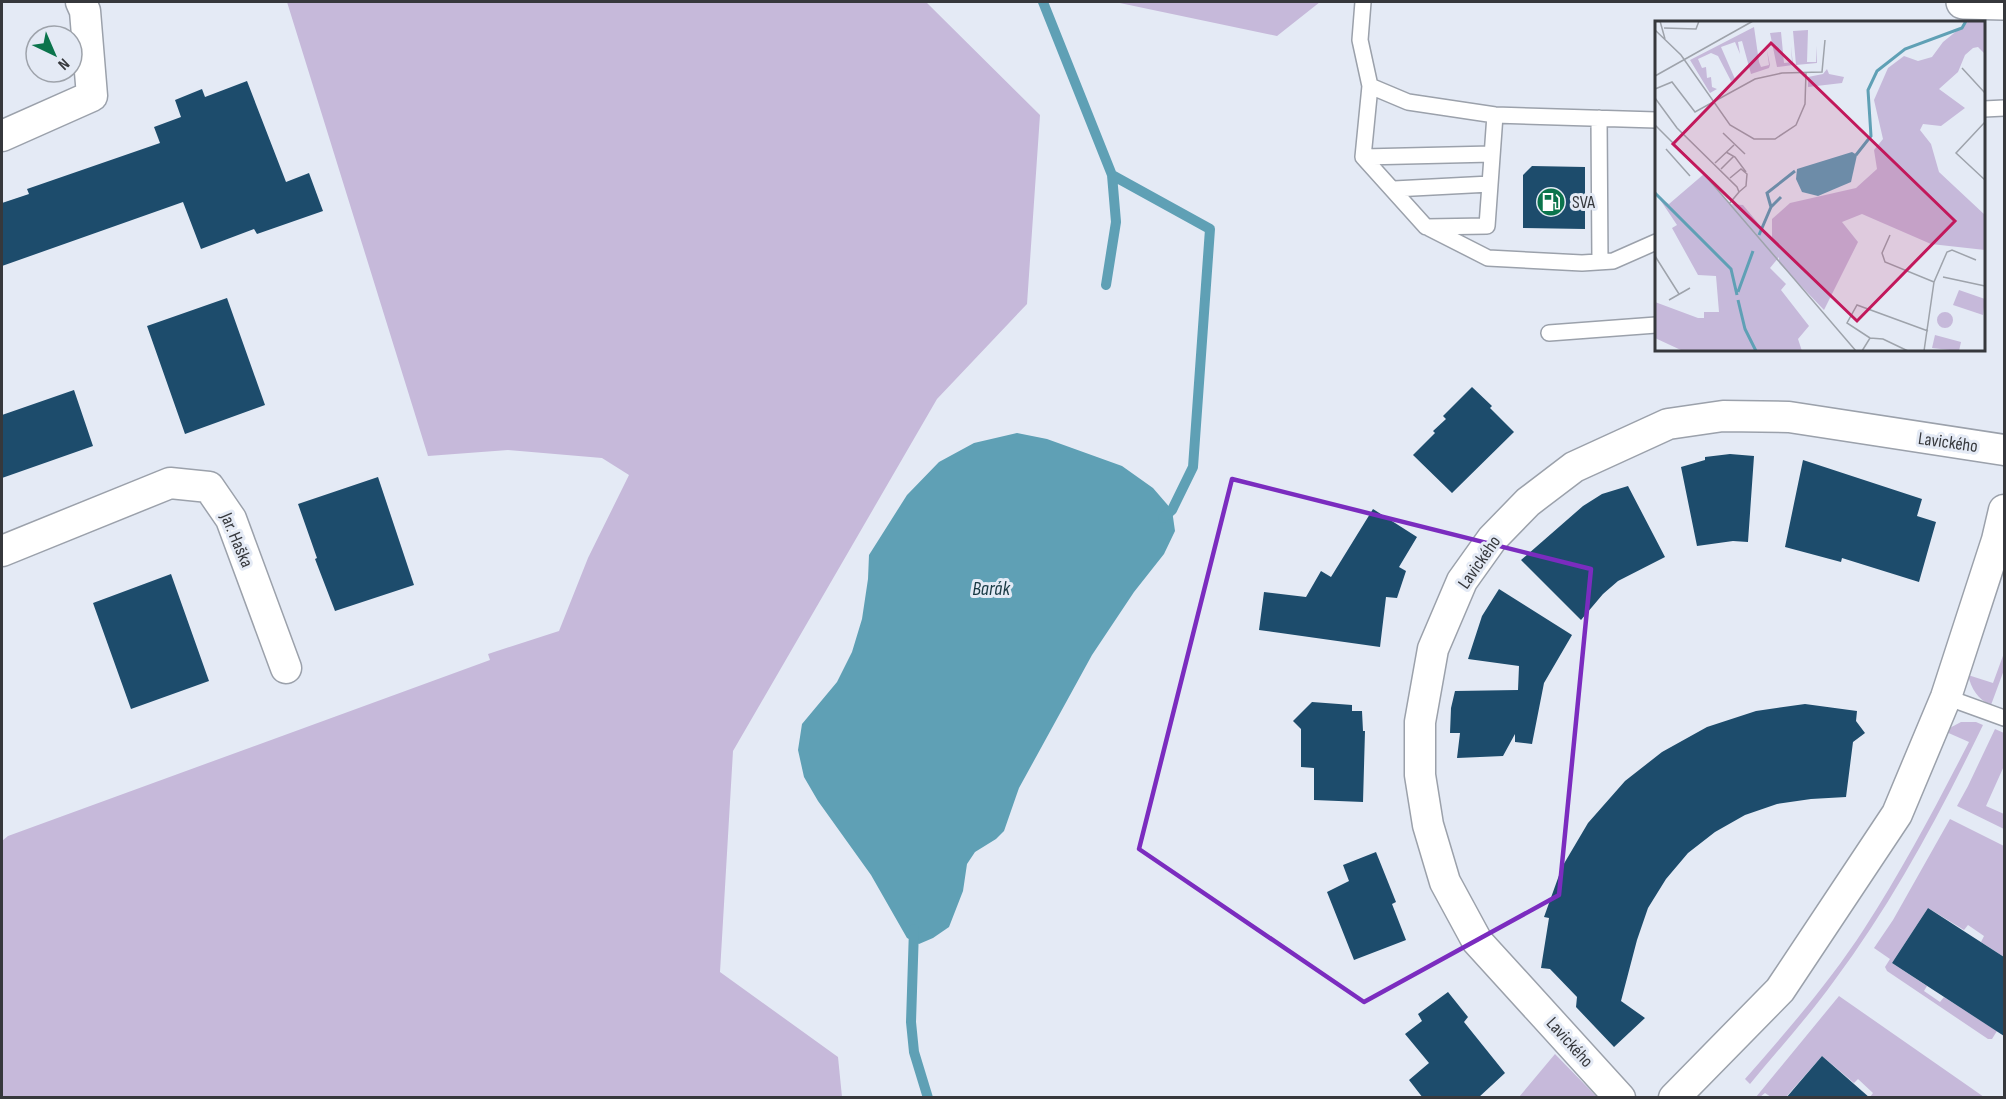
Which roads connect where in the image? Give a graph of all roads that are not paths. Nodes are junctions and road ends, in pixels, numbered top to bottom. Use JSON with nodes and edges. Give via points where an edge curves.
{"nodes":[{"id":1,"x":81,"y":2,"type":"edge"},
{"id":2,"x":1363,"y":2,"type":"edge"},
{"id":3,"x":1963,"y":2,"type":"edge"},
{"id":4,"x":2004,"y":3,"type":"edge"},
{"id":5,"x":1370,"y":86,"type":"junction"},
{"id":6,"x":2004,"y":108,"type":"edge"},
{"id":7,"x":1985,"y":109,"type":"edge"},
{"id":8,"x":1495,"y":115,"type":"junction"},
{"id":9,"x":1599,"y":118,"type":"junction"},
{"id":10,"x":1655,"y":120,"type":"edge"},
{"id":11,"x":2,"y":136,"type":"edge"},
{"id":12,"x":1492,"y":154,"type":"junction"},
{"id":13,"x":1363,"y":157,"type":"junction"},
{"id":14,"x":1490,"y":184,"type":"junction"},
{"id":15,"x":1394,"y":189,"type":"junction"},
{"id":16,"x":1426,"y":226,"type":"junction"},
{"id":17,"x":1655,"y":242,"type":"edge"},
{"id":18,"x":1600,"y":262,"type":"junction"},
{"id":19,"x":1655,"y":325,"type":"edge"},
{"id":20,"x":1549,"y":333,"type":"dead end"},
{"id":21,"x":2004,"y":450,"type":"edge"},
{"id":22,"x":2004,"y":510,"type":"edge"},
{"id":23,"x":2001,"y":541,"type":"edge"},
{"id":24,"x":2,"y":551,"type":"edge"},
{"id":25,"x":286,"y":668,"type":"dead end"},
{"id":26,"x":1946,"y":697,"type":"junction"},
{"id":27,"x":2004,"y":718,"type":"edge"},
{"id":28,"x":1620,"y":1098,"type":"edge"},
{"id":29,"x":1674,"y":1098,"type":"edge"}],
"edges":[{"from":1,"to":11,"type":"street","via":[[92,96]]},
{"from":2,"to":5,"type":"lane","via":[[1360,40]]},
{"from":3,"to":4,"type":"street"},
{"from":5,"to":8,"type":"lane","via":[[1408,102]]},
{"from":5,"to":13,"type":"lane"},
{"from":6,"to":7,"type":"lane"},
{"from":8,"to":9,"type":"lane"},
{"from":8,"to":12,"type":"lane"},
{"from":9,"to":10,"type":"lane"},
{"from":9,"to":18,"type":"lane"},
{"from":12,"to":13,"type":"lane"},
{"from":12,"to":14,"type":"lane"},
{"from":13,"to":15,"type":"lane"},
{"from":14,"to":15,"type":"lane"},
{"from":14,"to":16,"type":"lane","via":[[1487,226]]},
{"from":15,"to":16,"type":"lane"},
{"from":16,"to":18,"type":"lane","via":[[1488,258]]},
{"from":17,"to":18,"type":"lane","via":[[1613,261]]},
{"from":19,"to":20,"type":"lane"},
{"from":21,"to":28,"type":"street","name":"Lavického","via":[[1789,417],[1723,416],[1668,424],[1574,466],[1528,502],[1492,539],[1462,581],[1433,649],[1420,722],[1428,825],[1445,882],[1477,941]]},
{"from":22,"to":23,"type":"street"},
{"from":23,"to":26,"type":"street"},
{"from":24,"to":25,"type":"street","name":"Jar. Haška","via":[[170,483],[209,487],[231,519]]},
{"from":26,"to":27,"type":"lane"},
{"from":26,"to":29,"type":"street","via":[[1897,814],[1780,990]]}]}
